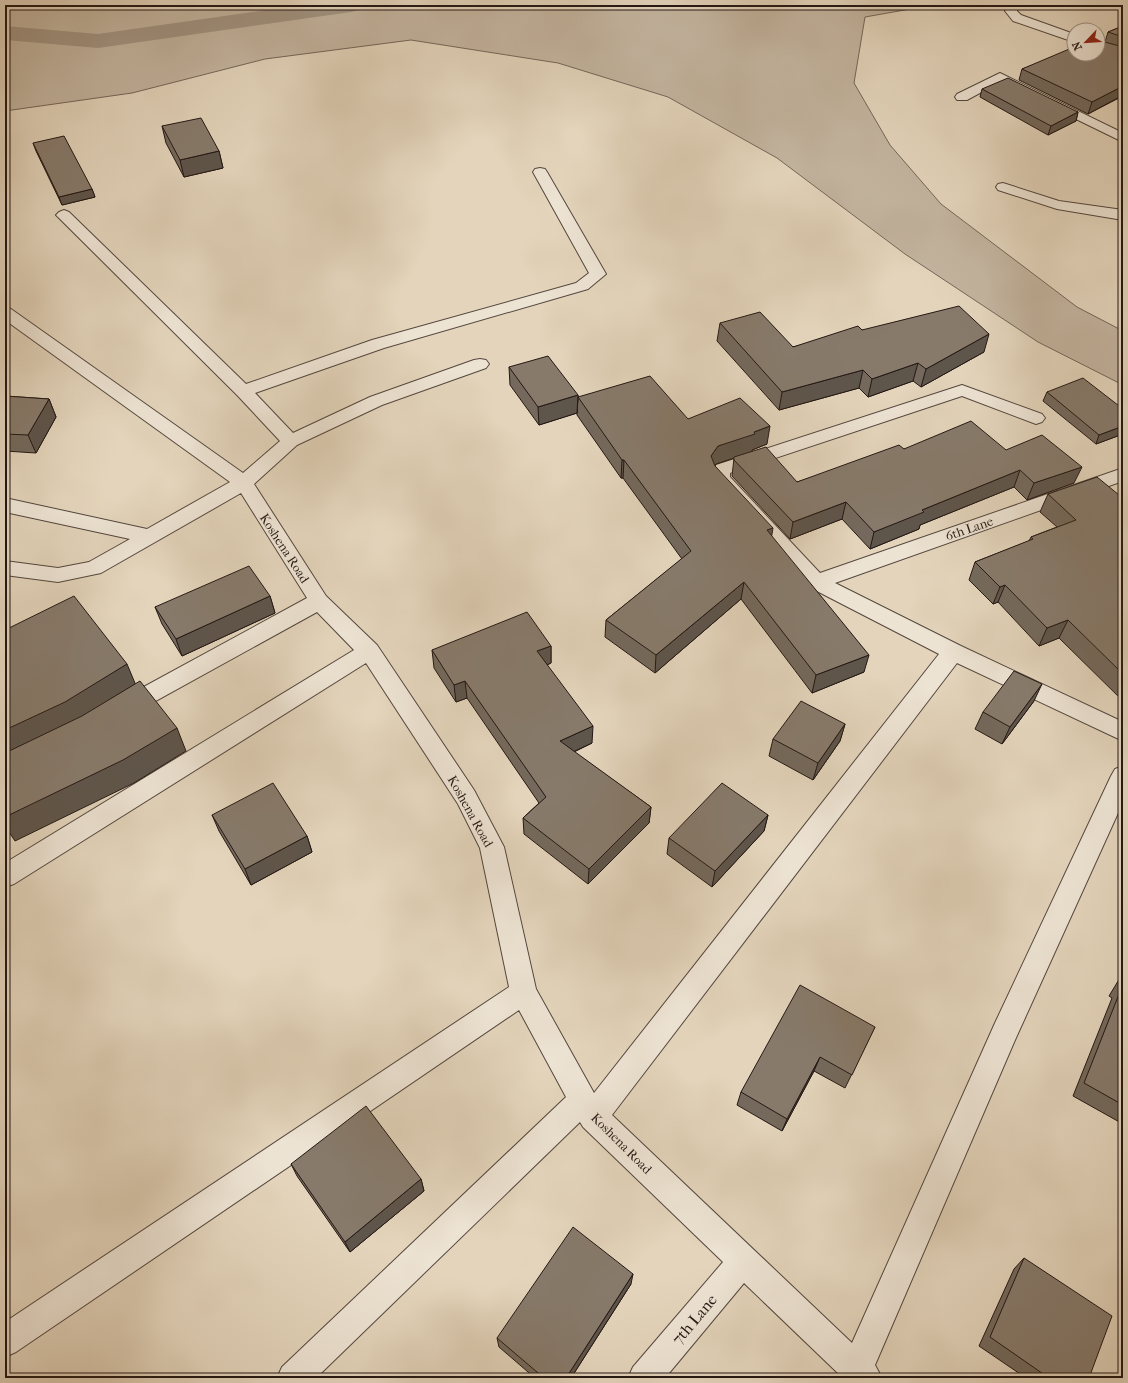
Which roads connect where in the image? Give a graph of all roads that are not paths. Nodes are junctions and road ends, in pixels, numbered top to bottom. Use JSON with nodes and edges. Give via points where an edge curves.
{"nodes":[{"id":1,"x":1012,"y":5,"type":"edge"},
{"id":2,"x":1066,"y":35,"type":"edge"},
{"id":3,"x":962,"y":96,"type":"dead end"},
{"id":4,"x":1123,"y":138,"type":"edge"},
{"id":5,"x":540,"y":172,"type":"dead end"},
{"id":6,"x":1003,"y":187,"type":"dead end"},
{"id":7,"x":64,"y":215,"type":"dead end"},
{"id":8,"x":1123,"y":216,"type":"edge"},
{"id":9,"x":5,"y":312,"type":"edge"},
{"id":10,"x":480,"y":364,"type":"dead end"},
{"id":11,"x":243,"y":391,"type":"junction"},
{"id":12,"x":1036,"y":418,"type":"dead end"},
{"id":13,"x":291,"y":441,"type":"junction"},
{"id":14,"x":1123,"y":474,"type":"edge"},
{"id":15,"x":244,"y":483,"type":"junction"},
{"id":16,"x":5,"y":505,"type":"edge"},
{"id":17,"x":148,"y":536,"type":"junction"},
{"id":18,"x":5,"y":568,"type":"edge"},
{"id":19,"x":816,"y":582,"type":"junction"},
{"id":20,"x":319,"y":601,"type":"junction"},
{"id":21,"x":369,"y":651,"type":"junction"},
{"id":22,"x":953,"y":652,"type":"junction"},
{"id":23,"x":110,"y":716,"type":"edge"},
{"id":24,"x":1123,"y":732,"type":"edge"},
{"id":25,"x":1123,"y":776,"type":"edge"},
{"id":26,"x":5,"y":876,"type":"edge"},
{"id":27,"x":523,"y":992,"type":"junction"},
{"id":28,"x":588,"y":1108,"type":"junction"},
{"id":29,"x":744,"y":1260,"type":"junction"},
{"id":30,"x":5,"y":1341,"type":"edge"},
{"id":31,"x":862,"y":1374,"type":"edge"},
{"id":32,"x":293,"y":1378,"type":"edge"},
{"id":33,"x":644,"y":1378,"type":"edge"}],
"edges":[{"from":1,"to":2,"type":"street","via":[[1011,11],[1017,18]]},
{"from":3,"to":4,"type":"street","via":[[1000,77]]},
{"from":5,"to":11,"type":"street","via":[[598,274],[582,286],[378,344]]},
{"from":6,"to":8,"type":"street","via":[[1057,205]]},
{"from":7,"to":11,"type":"street"},
{"from":9,"to":15,"type":"street"},
{"from":10,"to":13,"type":"street","via":[[376,401]]},
{"from":11,"to":13,"type":"street"},
{"from":12,"to":19,"type":"street","via":[[962,390],[723,468],[719,473],[721,479]]},
{"from":13,"to":15,"type":"street"},
{"from":14,"to":19,"type":"street","name":"6th Lane"},
{"from":15,"to":17,"type":"street"},
{"from":15,"to":20,"type":"street","name":"Koshena Road"},
{"from":16,"to":17,"type":"street"},
{"from":17,"to":18,"type":"street","via":[[94,568],[58,575]]},
{"from":19,"to":22,"type":"street"},
{"from":20,"to":21,"type":"street","name":"Koshena Road"},
{"from":20,"to":23,"type":"street"},
{"from":21,"to":26,"type":"street"},
{"from":21,"to":27,"type":"street","name":"Koshena Road","via":[[466,797],[492,847]]},
{"from":22,"to":24,"type":"street"},
{"from":22,"to":28,"type":"street"},
{"from":25,"to":31,"type":"street","via":[[1005,1032]]},
{"from":27,"to":28,"type":"street","name":"Koshena Road"},
{"from":27,"to":30,"type":"street"},
{"from":28,"to":29,"type":"street","name":"Koshena Road"},
{"from":28,"to":32,"type":"street"},
{"from":29,"to":31,"type":"street","name":"Koshena Road"},
{"from":29,"to":33,"type":"street","name":"7th Lane"}]}
